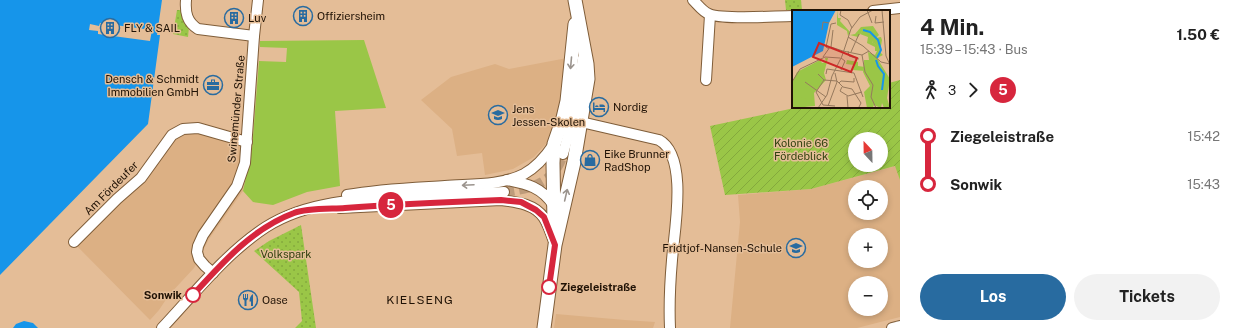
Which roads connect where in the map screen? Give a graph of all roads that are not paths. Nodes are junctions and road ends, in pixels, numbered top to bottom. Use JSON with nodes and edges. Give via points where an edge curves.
{"nodes":[{"id":1,"x":186,"y":0,"type":"edge"},
{"id":2,"x":258,"y":0,"type":"edge"},
{"id":3,"x":693,"y":0,"type":"edge"},
{"id":4,"x":576,"y":5,"type":"edge"},
{"id":5,"x":900,"y":8,"type":"edge"},
{"id":6,"x":882,"y":10,"type":"edge"},
{"id":7,"x":710,"y":15,"type":"junction"},
{"id":8,"x":792,"y":16,"type":"edge"},
{"id":9,"x":254,"y":36,"type":"junction"},
{"id":10,"x":584,"y":50,"type":"junction"},
{"id":11,"x":706,"y":80,"type":"dead end"},
{"id":12,"x":581,"y":122,"type":"junction"},
{"id":13,"x":247,"y":142,"type":"junction"},
{"id":14,"x":554,"y":144,"type":"junction"},
{"id":15,"x":563,"y":154,"type":"tunnel mouth"},
{"id":16,"x":507,"y":180,"type":"junction"},
{"id":17,"x":504,"y":192,"type":"tunnel mouth"},
{"id":18,"x":554,"y":206,"type":"junction"},
{"id":19,"x":298,"y":211,"type":"junction"},
{"id":20,"x":556,"y":239,"type":"junction"},
{"id":21,"x":74,"y":242,"type":"dead end"},
{"id":22,"x":213,"y":273,"type":"junction"},
{"id":23,"x":900,"y":326,"type":"edge"},
{"id":24,"x":162,"y":328,"type":"edge"},
{"id":25,"x":544,"y":328,"type":"edge"},
{"id":26,"x":670,"y":328,"type":"edge"},
{"id":27,"x":892,"y":328,"type":"edge"}],
"edges":[{"from":1,"to":9,"type":"street","via":[[188,20],[198,29]]},
{"from":2,"to":9,"type":"street","name":"Swinemünder Straße"},
{"from":3,"to":7,"type":"street"},
{"from":4,"to":10,"type":"main road"},
{"from":4,"to":14,"type":"main road","one_way":true,"via":[[567,101]]},
{"from":5,"to":6,"type":"street"},
{"from":7,"to":8,"type":"street"},
{"from":7,"to":11,"type":"street"},
{"from":9,"to":13,"type":"street","name":"Swinemünder Straße"},
{"from":10,"to":12,"type":"main road","via":[[588,79]]},
{"from":10,"to":15,"type":"street","via":[[574,115]]},
{"from":20,"to":12,"type":"main road","one_way":true},
{"from":12,"to":26,"type":"street","via":[[659,140],[665,143],[672,154],[676,176],[677,212],[670,287]]},
{"from":13,"to":21,"type":"street","name":"Am Fördeufer","via":[[198,128],[190,127],[177,132],[167,140],[141,178]]},
{"from":13,"to":22,"type":"street","name":"Swinemünder Straße","via":[[245,163],[237,186],[198,246],[199,259]]},
{"from":14,"to":16,"type":"street","via":[[538,164],[523,174]]},
{"from":14,"to":18,"type":"main road"},
{"from":16,"to":18,"type":"street","via":[[540,190],[548,196]]},
{"from":16,"to":19,"type":"street","one_way":true,"via":[[487,184],[376,190],[321,201]]},
{"from":17,"to":19,"type":"street","via":[[354,200]]},
{"from":18,"to":20,"type":"main road"},
{"from":19,"to":20,"type":"street","via":[[501,200],[521,202],[544,217]]},
{"from":19,"to":22,"type":"street","via":[[266,227],[246,241]]},
{"from":20,"to":25,"type":"main road"},
{"from":22,"to":24,"type":"street"},
{"from":23,"to":27,"type":"street"}]}
